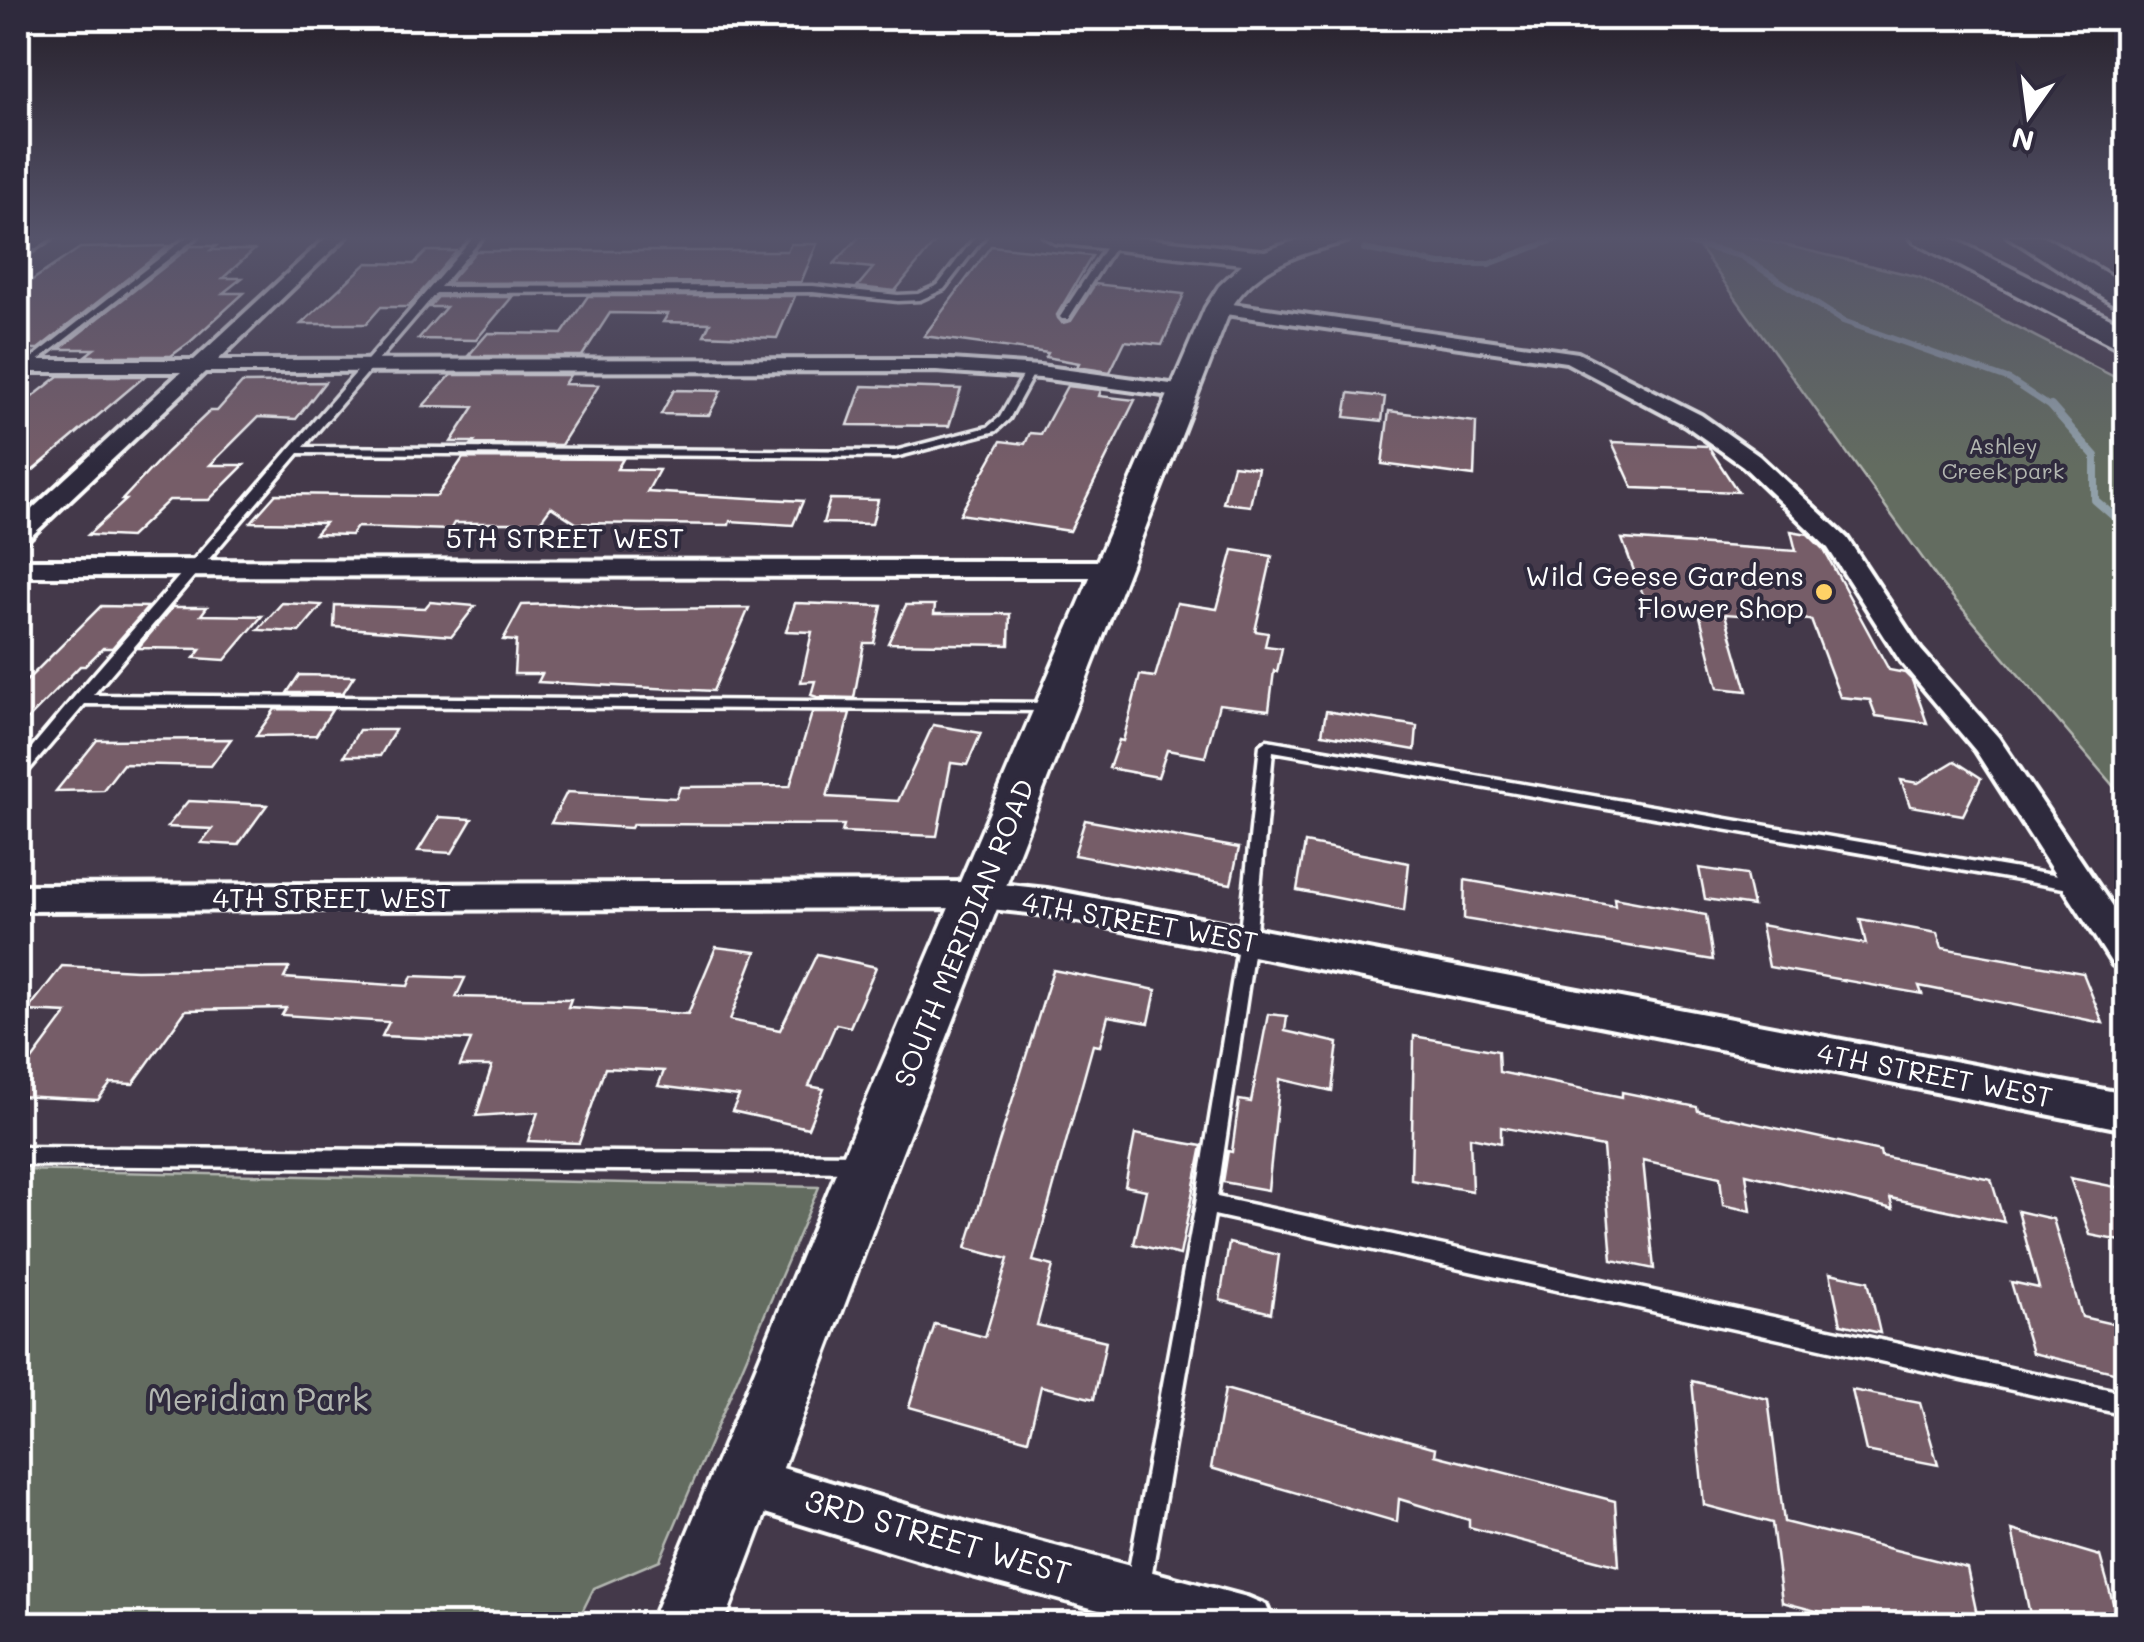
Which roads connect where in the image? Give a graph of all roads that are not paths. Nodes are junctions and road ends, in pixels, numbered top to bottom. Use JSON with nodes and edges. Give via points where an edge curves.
{"nodes":[{"id":1,"x":94,"y":313,"type":"edge"},
{"id":2,"x":257,"y":313,"type":"edge"},
{"id":3,"x":415,"y":313,"type":"edge"},
{"id":4,"x":1068,"y":313,"type":"edge"},
{"id":5,"x":1216,"y":313,"type":"edge"},
{"id":6,"x":1251,"y":313,"type":"edge"},
{"id":7,"x":2073,"y":313,"type":"edge"},
{"id":8,"x":1065,"y":317,"type":"dead end"},
{"id":9,"x":2126,"y":340,"type":"edge"},
{"id":10,"x":370,"y":365,"type":"junction"},
{"id":11,"x":199,"y":366,"type":"junction"},
{"id":12,"x":21,"y":368,"type":"edge"},
{"id":13,"x":1030,"y":371,"type":"junction"},
{"id":14,"x":1185,"y":392,"type":"junction"},
{"id":15,"x":296,"y":450,"type":"junction"},
{"id":16,"x":18,"y":534,"type":"edge"},
{"id":17,"x":18,"y":568,"type":"edge"},
{"id":18,"x":193,"y":568,"type":"junction"},
{"id":19,"x":1112,"y":569,"type":"junction"},
{"id":20,"x":80,"y":699,"type":"junction"},
{"id":21,"x":1056,"y":708,"type":"junction"},
{"id":22,"x":18,"y":773,"type":"edge"},
{"id":23,"x":2080,"y":884,"type":"junction"},
{"id":24,"x":981,"y":895,"type":"junction"},
{"id":25,"x":18,"y":898,"type":"edge"},
{"id":26,"x":1247,"y":941,"type":"junction"},
{"id":27,"x":2126,"y":954,"type":"edge"},
{"id":28,"x":2126,"y":1112,"type":"edge"},
{"id":29,"x":18,"y":1156,"type":"edge"},
{"id":30,"x":869,"y":1164,"type":"junction"},
{"id":31,"x":1206,"y":1204,"type":"junction"},
{"id":32,"x":2126,"y":1404,"type":"edge"},
{"id":33,"x":745,"y":1482,"type":"junction"},
{"id":34,"x":1133,"y":1609,"type":"edge"},
{"id":35,"x":687,"y":1624,"type":"edge"},
{"id":36,"x":1247,"y":1624,"type":"edge"}],
"edges":[{"from":1,"to":12,"type":"lane"},
{"from":2,"to":11,"type":"street"},
{"from":3,"to":10,"type":"lane"},
{"from":4,"to":8,"type":"lane"},
{"from":5,"to":14,"type":"street","name":"SOUTH MERIDIAN ROAD"},
{"from":6,"to":23,"type":"street","via":[[1571,357],[1693,420],[1751,460],[1838,543],[1911,656],[1987,744]]},
{"from":7,"to":9,"type":"highway"},
{"from":10,"to":11,"type":"street"},
{"from":10,"to":13,"type":"street"},
{"from":10,"to":15,"type":"lane"},
{"from":11,"to":12,"type":"street"},
{"from":11,"to":16,"type":"street"},
{"from":13,"to":14,"type":"street"},
{"from":13,"to":15,"type":"lane","via":[[992,429],[895,454]]},
{"from":14,"to":19,"type":"street","name":"SOUTH MERIDIAN ROAD"},
{"from":15,"to":18,"type":"lane"},
{"from":17,"to":18,"type":"street","name":"5TH STREET WEST"},
{"from":18,"to":19,"type":"street","name":"5TH STREET WEST"},
{"from":18,"to":20,"type":"lane"},
{"from":19,"to":21,"type":"street","name":"SOUTH MERIDIAN ROAD"},
{"from":20,"to":21,"type":"lane"},
{"from":20,"to":22,"type":"lane"},
{"from":21,"to":24,"type":"street","name":"SOUTH MERIDIAN ROAD"},
{"from":23,"to":26,"type":"lane","via":[[1267,744]]},
{"from":23,"to":27,"type":"street"},
{"from":24,"to":25,"type":"street","name":"4TH STREET WEST"},
{"from":24,"to":26,"type":"street","name":"4TH STREET WEST"},
{"from":24,"to":30,"type":"street","name":"SOUTH MERIDIAN ROAD"},
{"from":26,"to":28,"type":"street","name":"4TH STREET WEST"},
{"from":26,"to":31,"type":"lane"},
{"from":29,"to":30,"type":"lane"},
{"from":30,"to":33,"type":"street","name":"SOUTH MERIDIAN ROAD"},
{"from":31,"to":32,"type":"lane"},
{"from":31,"to":34,"type":"lane"},
{"from":33,"to":34,"type":"street","name":"3RD STREET WEST","via":[[968,1549]]},
{"from":33,"to":35,"type":"street","name":"SOUTH MERIDIAN ROAD"},
{"from":34,"to":36,"type":"street","name":"3RD STREET WEST"}]}
